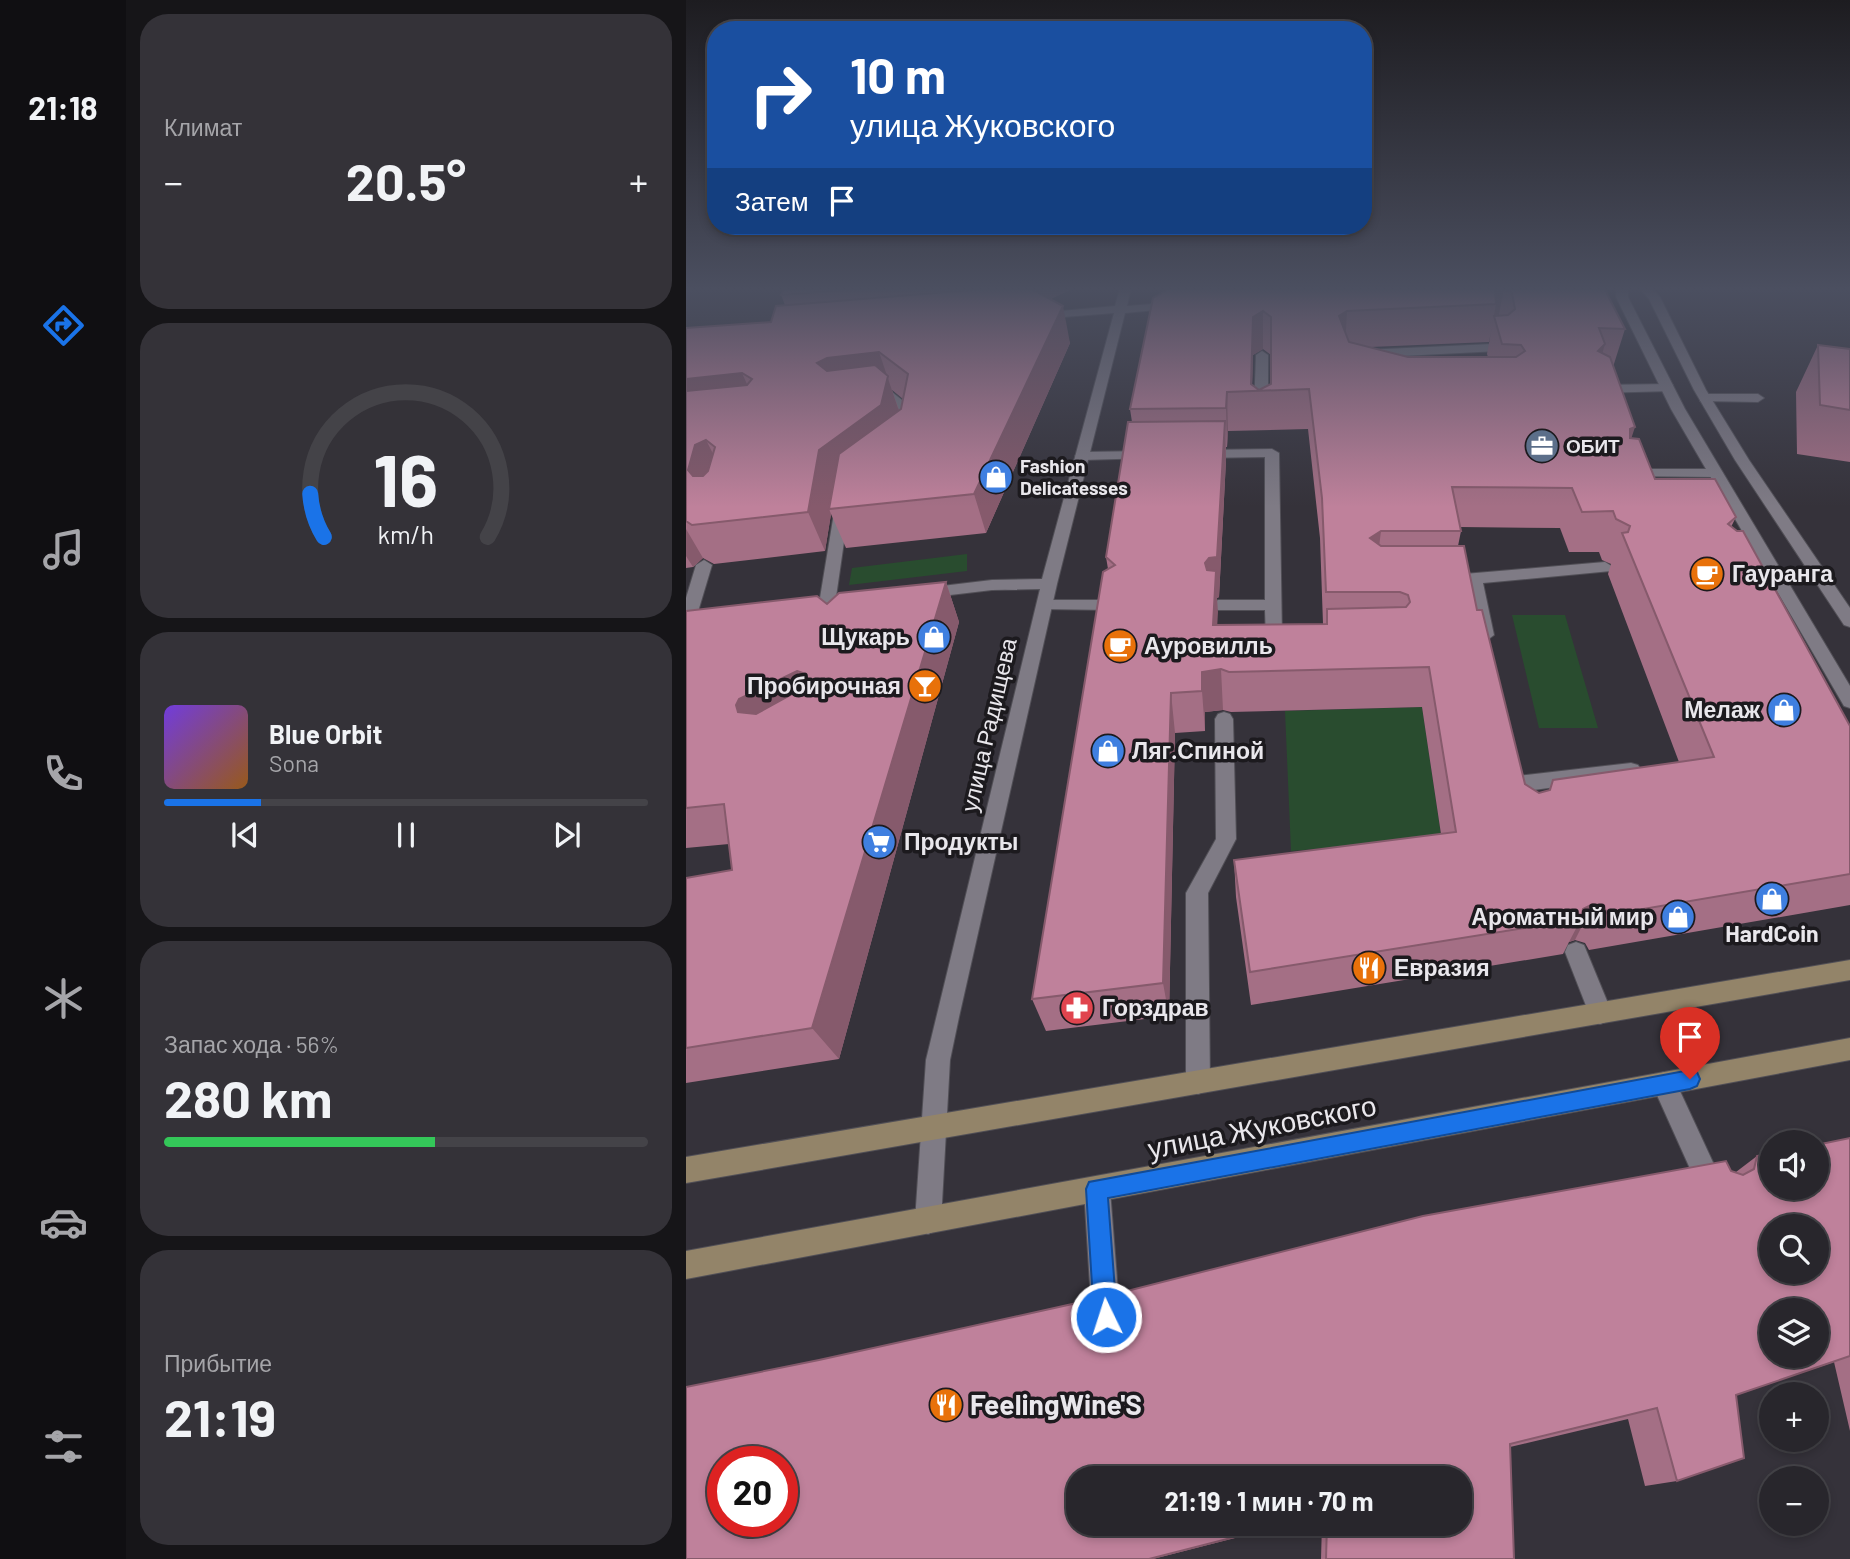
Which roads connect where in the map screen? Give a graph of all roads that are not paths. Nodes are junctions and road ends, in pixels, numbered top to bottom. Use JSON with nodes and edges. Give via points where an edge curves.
{"nodes":[{"id":1,"x":1107,"y":361,"type":"edge"},
{"id":2,"x":1263,"y":361,"type":"edge"},
{"id":3,"x":1655,"y":361,"type":"edge"},
{"id":4,"x":1686,"y":361,"type":"edge"},
{"id":5,"x":1668,"y":387,"type":"junction"},
{"id":6,"x":1596,"y":388,"type":"edge"},
{"id":7,"x":1705,"y":398,"type":"junction"},
{"id":8,"x":1758,"y":398,"type":"dead end"},
{"id":9,"x":854,"y":400,"type":"edge"},
{"id":10,"x":1261,"y":423,"type":"dead end"},
{"id":11,"x":904,"y":447,"type":"edge"},
{"id":12,"x":1162,"y":455,"type":"edge"},
{"id":13,"x":1189,"y":455,"type":"edge"},
{"id":14,"x":1082,"y":456,"type":"junction"},
{"id":15,"x":1624,"y":473,"type":"edge"},
{"id":16,"x":1716,"y":473,"type":"junction"},
{"id":17,"x":845,"y":490,"type":"edge"},
{"id":18,"x":1769,"y":563,"type":"junction"},
{"id":19,"x":1746,"y":564,"type":"edge"},
{"id":20,"x":704,"y":565,"type":"edge"},
{"id":21,"x":1605,"y":567,"type":"dead end"},
{"id":22,"x":1446,"y":579,"type":"edge"},
{"id":23,"x":1474,"y":579,"type":"junction"},
{"id":24,"x":1047,"y":595,"type":"junction"},
{"id":25,"x":903,"y":596,"type":"edge"},
{"id":26,"x":1273,"y":604,"type":"junction"},
{"id":27,"x":827,"y":605,"type":"edge"},
{"id":28,"x":1111,"y":605,"type":"edge"},
{"id":29,"x":1218,"y":605,"type":"edge"},
{"id":30,"x":1850,"y":621,"type":"edge"},
{"id":31,"x":690,"y":622,"type":"edge"},
{"id":32,"x":1301,"y":642,"type":"edge"},
{"id":33,"x":1489,"y":648,"type":"edge"},
{"id":34,"x":1850,"y":701,"type":"edge"},
{"id":35,"x":1224,"y":719,"type":"dead end"},
{"id":36,"x":1647,"y":768,"type":"edge"},
{"id":37,"x":1518,"y":783,"type":"edge"},
{"id":38,"x":1576,"y":952,"type":"edge"},
{"id":39,"x":1850,"y":970,"type":"edge"},
{"id":40,"x":1601,"y":1013,"type":"junction"},
{"id":41,"x":1850,"y":1049,"type":"edge"},
{"id":42,"x":1198,"y":1082,"type":"junction"},
{"id":43,"x":1664,"y":1084,"type":"junction"},
{"id":44,"x":933,"y":1127,"type":"junction"},
{"id":45,"x":686,"y":1170,"type":"edge"},
{"id":46,"x":1710,"y":1184,"type":"edge"},
{"id":47,"x":1097,"y":1189,"type":"junction"},
{"id":48,"x":928,"y":1221,"type":"junction"},
{"id":49,"x":687,"y":1268,"type":"edge"},
{"id":50,"x":1106,"y":1317,"type":"edge"}],
"edges":[{"from":1,"to":14,"type":"street","name":"улица Радищева"},
{"from":2,"to":10,"type":"street"},
{"from":3,"to":5,"type":"street"},
{"from":4,"to":7,"type":"street"},
{"from":5,"to":6,"type":"street"},
{"from":5,"to":16,"type":"street"},
{"from":7,"to":8,"type":"street"},
{"from":7,"to":30,"type":"street"},
{"from":9,"to":11,"type":"street","via":[[892,396],[910,412]]},
{"from":12,"to":14,"type":"street"},
{"from":13,"to":26,"type":"street","via":[[1272,453]]},
{"from":14,"to":24,"type":"street","name":"улица Радищева"},
{"from":15,"to":16,"type":"street"},
{"from":16,"to":18,"type":"street"},
{"from":17,"to":27,"type":"street"},
{"from":18,"to":19,"type":"street"},
{"from":18,"to":34,"type":"street"},
{"from":20,"to":31,"type":"street"},
{"from":21,"to":23,"type":"street"},
{"from":22,"to":23,"type":"street"},
{"from":23,"to":33,"type":"street"},
{"from":24,"to":25,"type":"street","via":[[992,585]]},
{"from":24,"to":28,"type":"street"},
{"from":24,"to":44,"type":"street","name":"улица Радищева","via":[[947,1017]]},
{"from":26,"to":29,"type":"street"},
{"from":26,"to":32,"type":"street","via":[[1274,642]]},
{"from":35,"to":42,"type":"street","via":[[1226,839],[1197,893]]},
{"from":36,"to":37,"type":"street"},
{"from":38,"to":40,"type":"street"},
{"from":39,"to":40,"type":"main road"},
{"from":40,"to":42,"type":"main road"},
{"from":41,"to":43,"type":"main road","name":"улица Жуковского"},
{"from":42,"to":44,"type":"main road"},
{"from":43,"to":46,"type":"street"},
{"from":43,"to":47,"type":"main road","name":"улица Жуковского"},
{"from":44,"to":45,"type":"main road"},
{"from":44,"to":48,"type":"street","name":"улица Радищева"},
{"from":47,"to":48,"type":"main road","name":"улица Жуковского"},
{"from":47,"to":50,"type":"street"},
{"from":48,"to":49,"type":"main road","name":"улица Жуковского"}]}
